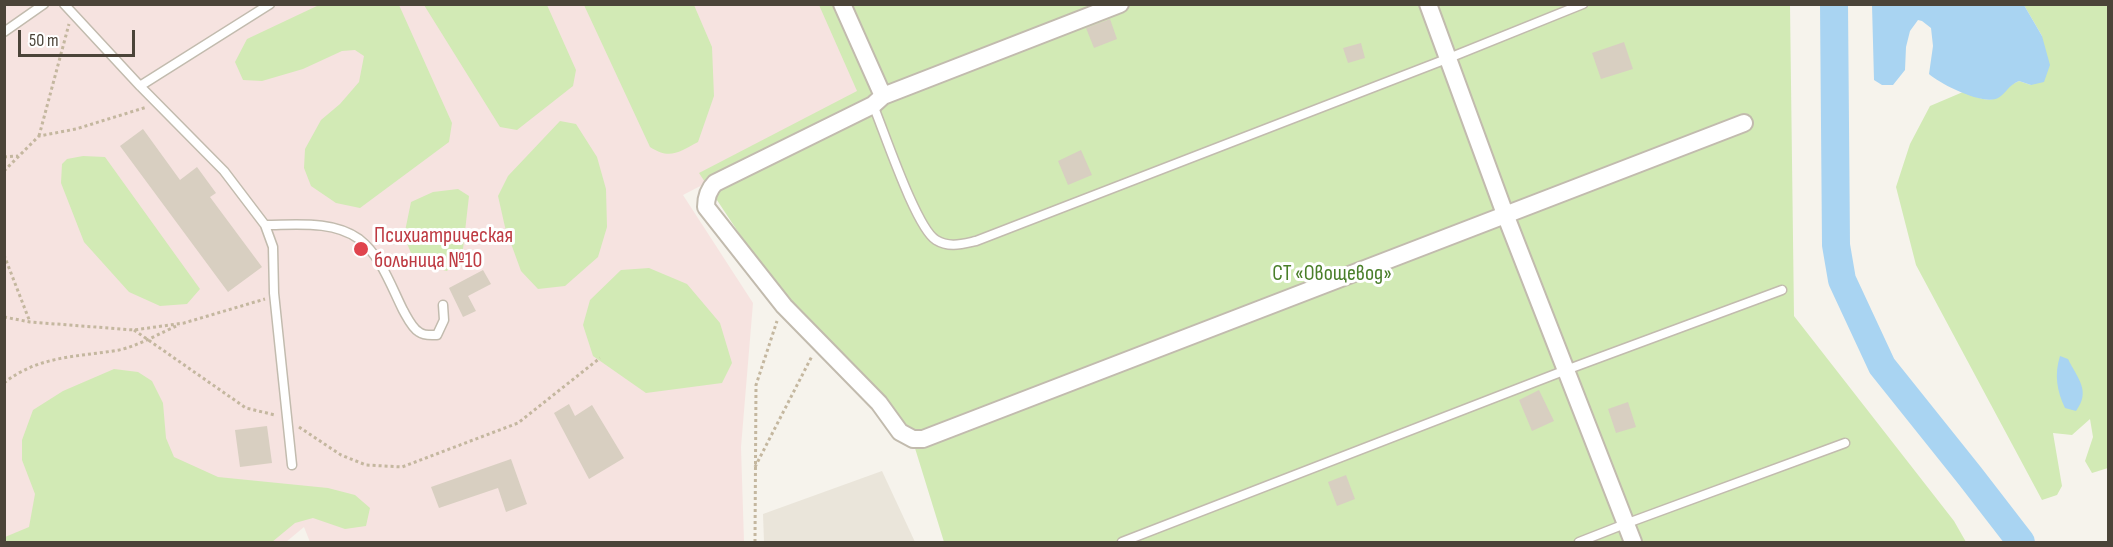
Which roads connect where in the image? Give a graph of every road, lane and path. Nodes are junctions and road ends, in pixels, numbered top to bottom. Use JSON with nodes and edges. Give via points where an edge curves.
{"nodes":[{"id":1,"x":44,"y":4,"type":"edge"},
{"id":2,"x":64,"y":4,"type":"edge"},
{"id":3,"x":270,"y":4,"type":"edge"},
{"id":4,"x":842,"y":4,"type":"edge"},
{"id":5,"x":1120,"y":4,"type":"edge"},
{"id":6,"x":1428,"y":4,"type":"edge"},
{"id":7,"x":1583,"y":4,"type":"edge"},
{"id":8,"x":72,"y":13,"type":"junction"},
{"id":9,"x":4,"y":32,"type":"edge"},
{"id":10,"x":1449,"y":58,"type":"junction"},
{"id":11,"x":140,"y":86,"type":"junction"},
{"id":12,"x":878,"y":100,"type":"junction"},
{"id":13,"x":158,"y":104,"type":"junction"},
{"id":14,"x":1744,"y":123,"type":"dead end"},
{"id":15,"x":39,"y":136,"type":"junction"},
{"id":16,"x":20,"y":156,"type":"junction"},
{"id":17,"x":4,"y":157,"type":"edge"},
{"id":18,"x":4,"y":171,"type":"edge"},
{"id":19,"x":1505,"y":214,"type":"junction"},
{"id":20,"x":265,"y":225,"type":"junction"},
{"id":21,"x":4,"y":255,"type":"edge"},
{"id":22,"x":1782,"y":290,"type":"dead end"},
{"id":23,"x":274,"y":297,"type":"junction"},
{"id":24,"x":443,"y":305,"type":"dead end"},
{"id":25,"x":784,"y":306,"type":"junction"},
{"id":26,"x":4,"y":317,"type":"edge"},
{"id":27,"x":30,"y":322,"type":"junction"},
{"id":28,"x":184,"y":323,"type":"junction"},
{"id":29,"x":134,"y":330,"type":"junction"},
{"id":30,"x":146,"y":339,"type":"junction"},
{"id":31,"x":820,"y":341,"type":"junction"},
{"id":32,"x":600,"y":358,"type":"dead end"},
{"id":33,"x":1566,"y":370,"type":"junction"},
{"id":34,"x":4,"y":383,"type":"edge"},
{"id":35,"x":287,"y":418,"type":"junction"},
{"id":36,"x":1845,"y":443,"type":"dead end"},
{"id":37,"x":292,"y":465,"type":"dead end"},
{"id":38,"x":754,"y":469,"type":"junction"},
{"id":39,"x":1625,"y":524,"type":"junction"},
{"id":40,"x":755,"y":543,"type":"edge"},
{"id":41,"x":1122,"y":543,"type":"edge"},
{"id":42,"x":1579,"y":543,"type":"edge"},
{"id":43,"x":1633,"y":543,"type":"edge"}],
"edges":[{"from":1,"to":9,"type":"lane"},
{"from":2,"to":8,"type":"lane"},
{"from":3,"to":11,"type":"lane"},
{"from":4,"to":12,"type":"street"},
{"from":5,"to":12,"type":"street"},
{"from":6,"to":10,"type":"street"},
{"from":7,"to":10,"type":"lane"},
{"from":8,"to":11,"type":"lane"},
{"from":8,"to":15,"type":"path"},
{"from":10,"to":12,"type":"lane","via":[[955,246],[934,239],[921,223]]},
{"from":10,"to":19,"type":"street"},
{"from":11,"to":13,"type":"lane"},
{"from":12,"to":25,"type":"street","via":[[710,188],[706,207]]},
{"from":13,"to":15,"type":"path"},
{"from":13,"to":20,"type":"lane","via":[[224,171]]},
{"from":14,"to":19,"type":"street"},
{"from":15,"to":16,"type":"path"},
{"from":16,"to":17,"type":"path"},
{"from":16,"to":18,"type":"path"},
{"from":19,"to":31,"type":"street","via":[[923,439],[900,432],[879,403]]},
{"from":19,"to":33,"type":"street"},
{"from":20,"to":23,"type":"lane","via":[[273,247]]},
{"from":20,"to":24,"type":"lane","via":[[312,225],[341,230],[359,239],[378,258],[408,320],[418,332],[436,335],[444,320]]},
{"from":21,"to":27,"type":"path"},
{"from":22,"to":33,"type":"lane"},
{"from":23,"to":28,"type":"path"},
{"from":23,"to":35,"type":"lane"},
{"from":25,"to":31,"type":"street"},
{"from":25,"to":38,"type":"path","via":[[756,385]]},
{"from":26,"to":27,"type":"path"},
{"from":27,"to":29,"type":"path"},
{"from":28,"to":29,"type":"path"},
{"from":28,"to":30,"type":"path"},
{"from":29,"to":30,"type":"path"},
{"from":30,"to":34,"type":"path","via":[[122,349],[69,355],[36,365]]},
{"from":30,"to":35,"type":"path","via":[[246,408]]},
{"from":31,"to":38,"type":"path"},
{"from":32,"to":35,"type":"path","via":[[518,423],[402,467],[366,465],[341,455]]},
{"from":33,"to":39,"type":"street"},
{"from":33,"to":41,"type":"lane"},
{"from":35,"to":37,"type":"lane"},
{"from":36,"to":39,"type":"lane"},
{"from":38,"to":40,"type":"path"},
{"from":39,"to":42,"type":"lane"},
{"from":39,"to":43,"type":"street"}]}
